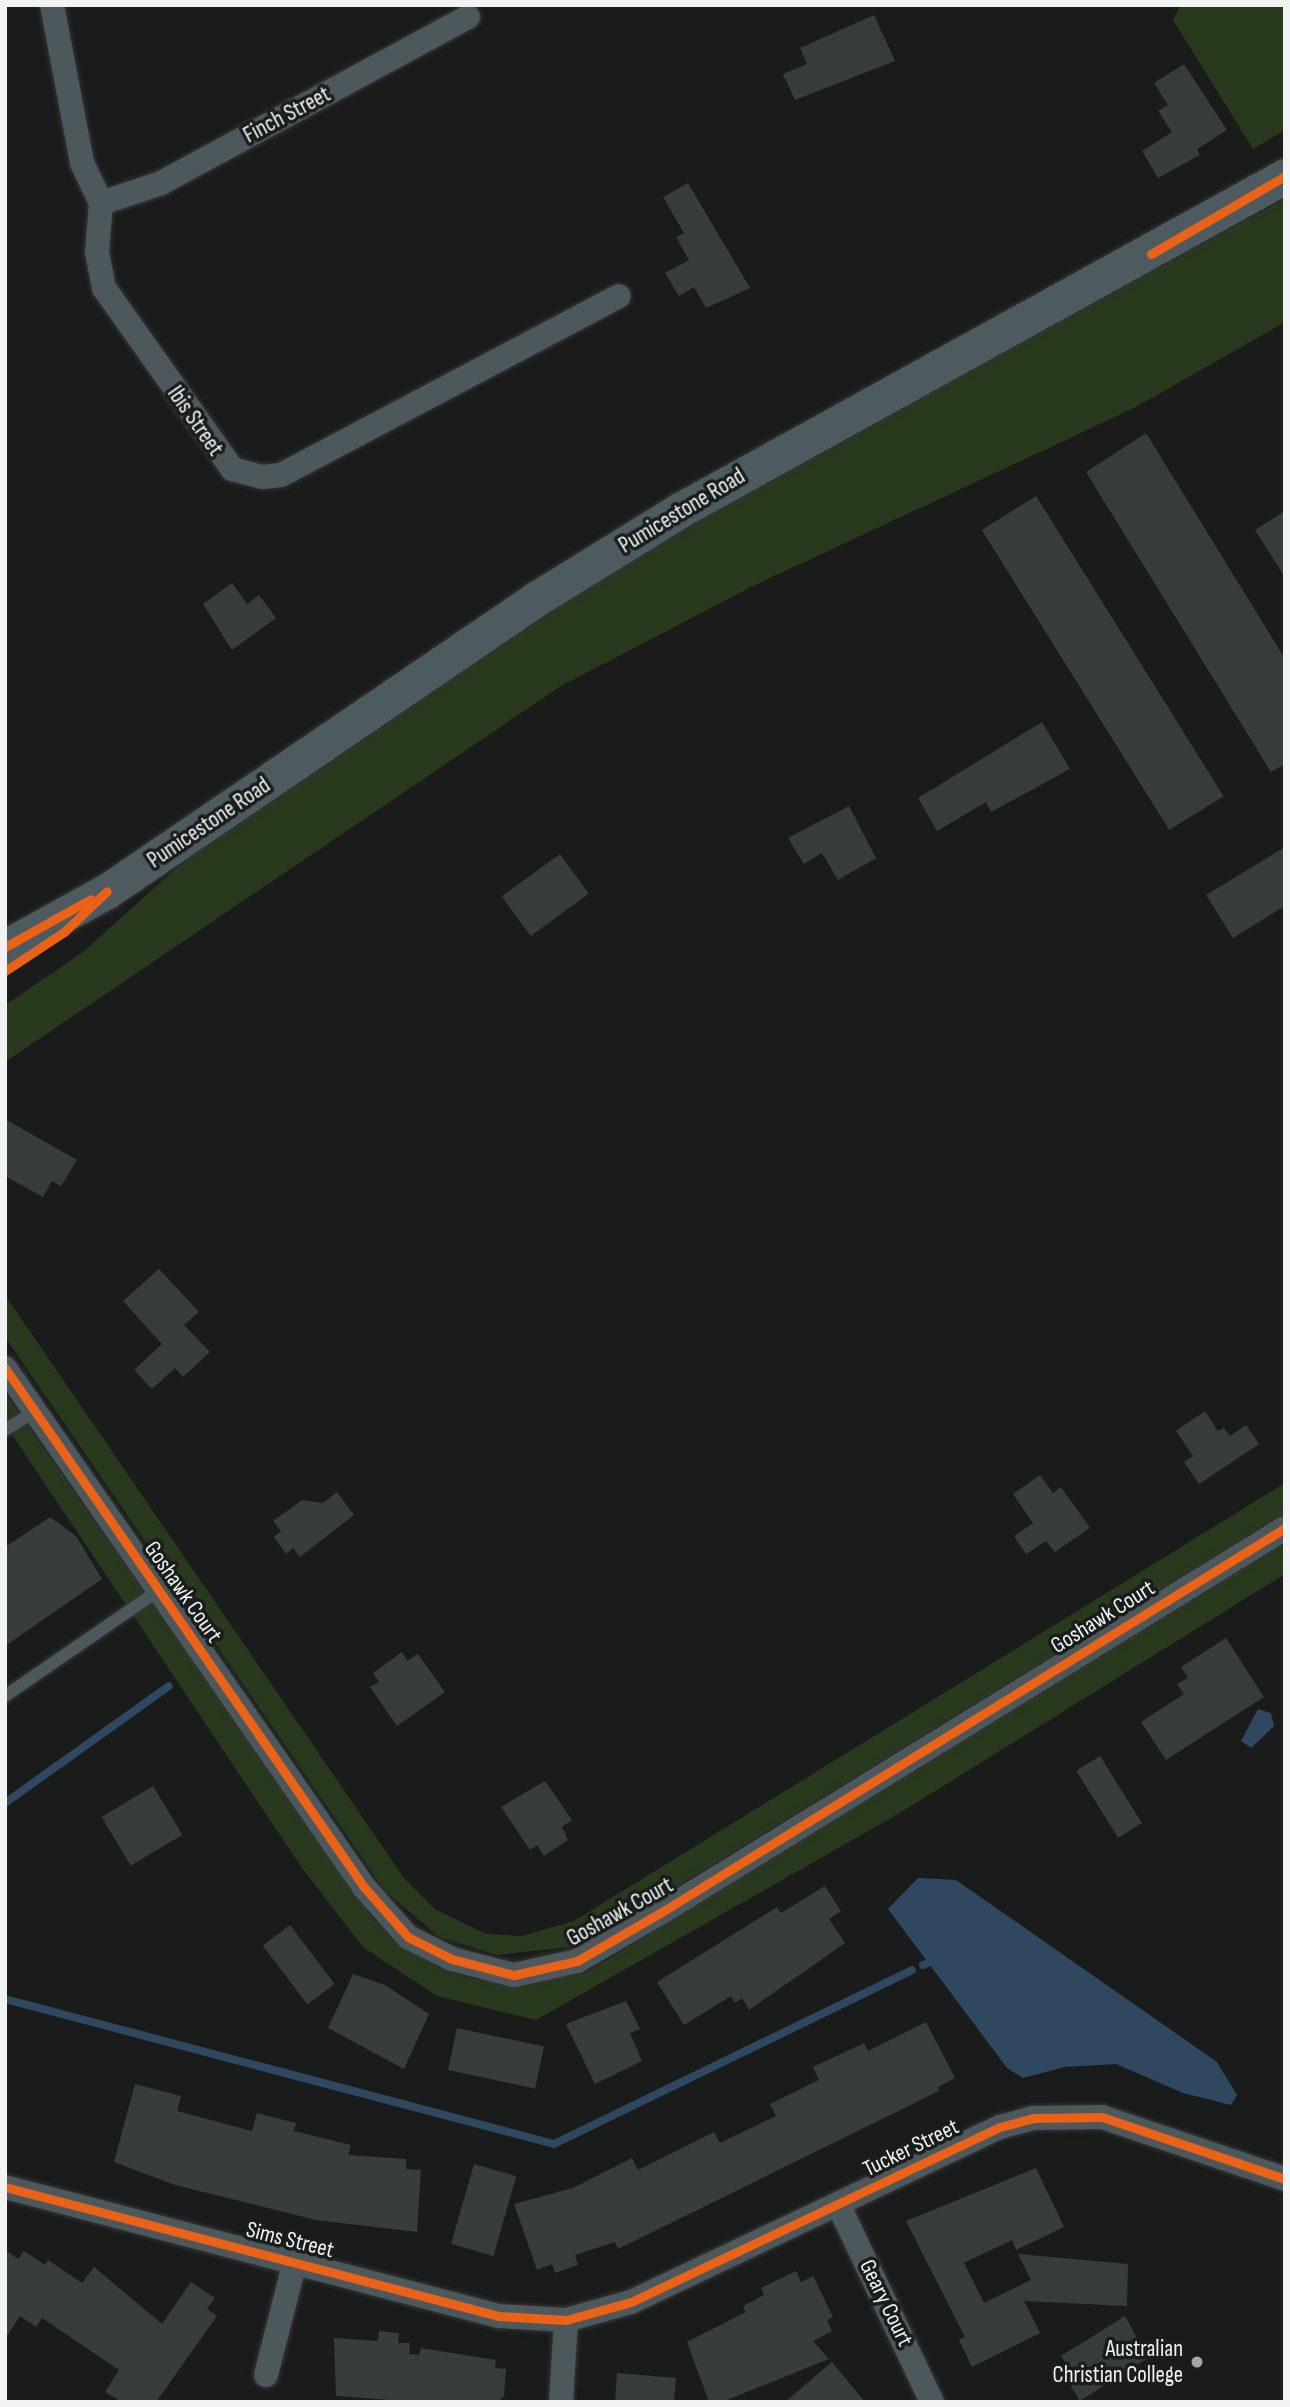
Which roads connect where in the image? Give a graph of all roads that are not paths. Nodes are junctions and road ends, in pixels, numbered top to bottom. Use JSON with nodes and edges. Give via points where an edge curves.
{"nodes":[{"id":1,"x":52,"y":5,"type":"edge"},
{"id":2,"x":468,"y":17,"type":"dead end"},
{"id":3,"x":1285,"y":176,"type":"edge"},
{"id":4,"x":101,"y":203,"type":"junction"},
{"id":5,"x":619,"y":296,"type":"dead end"},
{"id":6,"x":107,"y":891,"type":"junction"},
{"id":7,"x":5,"y":947,"type":"edge"},
{"id":8,"x":5,"y":971,"type":"edge"},
{"id":9,"x":5,"y":1368,"type":"edge"},
{"id":10,"x":35,"y":1411,"type":"junction"},
{"id":11,"x":5,"y":1430,"type":"edge"},
{"id":12,"x":1285,"y":1528,"type":"edge"},
{"id":13,"x":158,"y":1591,"type":"junction"},
{"id":14,"x":5,"y":1696,"type":"edge"},
{"id":15,"x":1285,"y":2179,"type":"edge"},
{"id":16,"x":5,"y":2187,"type":"edge"},
{"id":17,"x":838,"y":2204,"type":"junction"},
{"id":18,"x":295,"y":2261,"type":"junction"},
{"id":19,"x":566,"y":2320,"type":"junction"},
{"id":20,"x":266,"y":2375,"type":"dead end"},
{"id":21,"x":561,"y":2402,"type":"edge"},
{"id":22,"x":932,"y":2402,"type":"edge"}],
"edges":[{"from":1,"to":4,"type":"street","via":[[82,163]]},
{"from":2,"to":4,"type":"street","name":"Finch Street","via":[[161,183]]},
{"from":3,"to":6,"type":"main road","name":"Pumicestone Road","via":[[680,510],[536,599]]},
{"from":4,"to":5,"type":"street","name":"Ibis Street","via":[[97,252],[104,288],[220,460],[244,474],[281,475]]},
{"from":6,"to":7,"type":"main road","name":"Pumicestone Road"},
{"from":6,"to":8,"type":"main road","name":"Pumicestone Road","via":[[64,932]]},
{"from":9,"to":10,"type":"street","name":"Goshawk Court"},
{"from":10,"to":11,"type":"lane"},
{"from":10,"to":13,"type":"street","name":"Goshawk Court"},
{"from":12,"to":13,"type":"street","name":"Goshawk Court","via":[[666,1910],[577,1961],[514,1975],[452,1959],[408,1937],[364,1887]]},
{"from":13,"to":14,"type":"lane"},
{"from":15,"to":17,"type":"street","name":"Tucker Street","via":[[1137,2126],[1065,2116],[1000,2127]]},
{"from":16,"to":18,"type":"street","name":"Sims Street"},
{"from":17,"to":19,"type":"street","name":"Tucker Street","via":[[631,2302]]},
{"from":17,"to":22,"type":"street","name":"Geary Court"},
{"from":18,"to":19,"type":"street","name":"Sims Street","via":[[499,2316]]},
{"from":18,"to":20,"type":"street"},
{"from":19,"to":21,"type":"street"}]}
